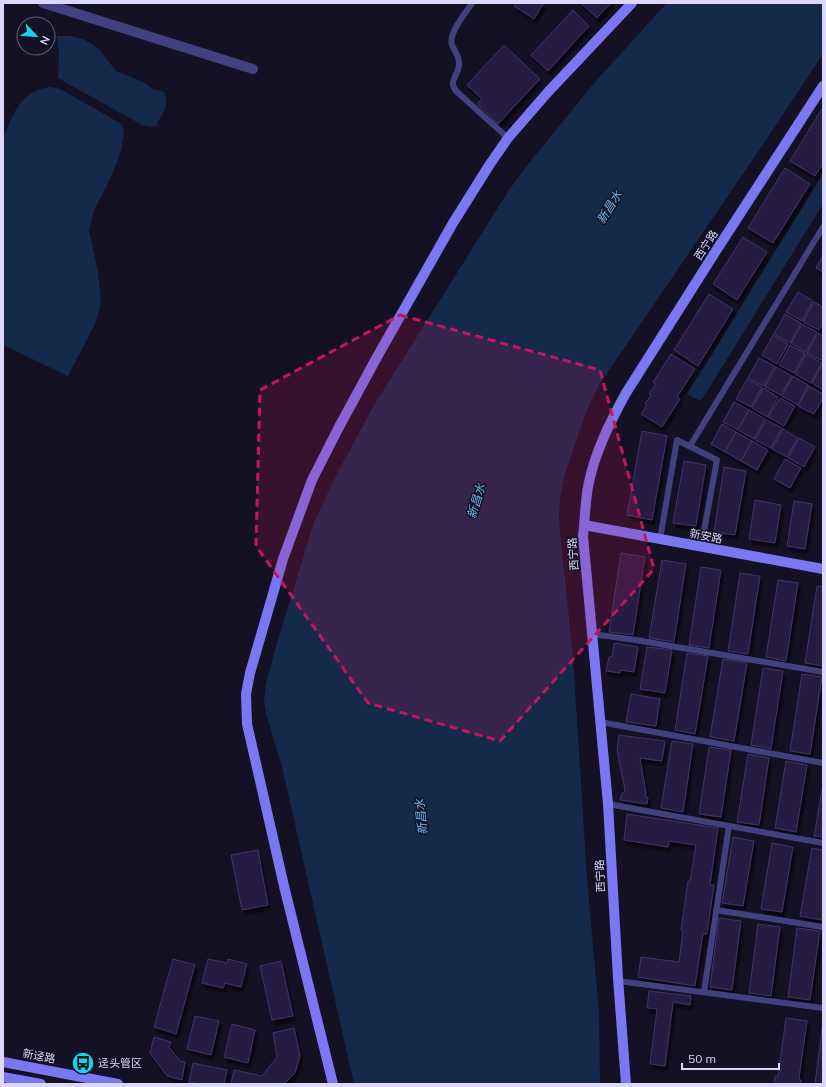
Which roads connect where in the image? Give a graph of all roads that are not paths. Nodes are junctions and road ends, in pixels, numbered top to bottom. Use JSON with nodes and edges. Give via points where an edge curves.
{"nodes":[{"id":1,"x":44,"y":3,"type":"edge"},
{"id":2,"x":472,"y":3,"type":"edge"},
{"id":3,"x":632,"y":3,"type":"edge"},
{"id":4,"x":253,"y":69,"type":"dead end"},
{"id":5,"x":823,"y":86,"type":"edge"},
{"id":6,"x":508,"y":138,"type":"junction"},
{"id":7,"x":823,"y":227,"type":"edge"},
{"id":8,"x":690,"y":446,"type":"junction"},
{"id":9,"x":584,"y":525,"type":"junction"},
{"id":10,"x":660,"y":539,"type":"junction"},
{"id":11,"x":701,"y":547,"type":"junction"},
{"id":12,"x":823,"y":569,"type":"edge"},
{"id":13,"x":592,"y":634,"type":"junction"},
{"id":14,"x":823,"y":672,"type":"edge"},
{"id":15,"x":600,"y":722,"type":"junction"},
{"id":16,"x":823,"y":763,"type":"edge"},
{"id":17,"x":608,"y":804,"type":"junction"},
{"id":18,"x":729,"y":826,"type":"junction"},
{"id":19,"x":823,"y":843,"type":"edge"},
{"id":20,"x":716,"y":910,"type":"junction"},
{"id":21,"x":823,"y":927,"type":"edge"},
{"id":22,"x":618,"y":981,"type":"junction"},
{"id":23,"x":704,"y":992,"type":"junction"},
{"id":24,"x":823,"y":1008,"type":"edge"},
{"id":25,"x":3,"y":1062,"type":"edge"},
{"id":26,"x":3,"y":1078,"type":"edge"},
{"id":27,"x":41,"y":1084,"type":"edge"},
{"id":28,"x":118,"y":1084,"type":"edge"},
{"id":29,"x":332,"y":1084,"type":"edge"},
{"id":30,"x":626,"y":1084,"type":"edge"}],
"edges":[{"from":1,"to":4,"type":"street"},
{"from":2,"to":6,"type":"lane","via":[[451,40],[460,64],[452,82],[453,88]]},
{"from":3,"to":6,"type":"street"},
{"from":5,"to":9,"type":"street","name":"西宁路","via":[[616,411],[593,467]]},
{"from":6,"to":29,"type":"street","via":[[453,223],[377,356],[312,480],[283,559],[246,694],[247,724]]},
{"from":7,"to":8,"type":"lane"},
{"from":8,"to":10,"type":"lane","via":[[677,440]]},
{"from":8,"to":11,"type":"lane","via":[[717,460]]},
{"from":9,"to":10,"type":"street","name":"新安路"},
{"from":9,"to":13,"type":"street","name":"西宁路"},
{"from":10,"to":11,"type":"street","name":"新安路"},
{"from":11,"to":12,"type":"street","name":"新安路"},
{"from":13,"to":14,"type":"lane"},
{"from":13,"to":15,"type":"street","name":"西宁路"},
{"from":15,"to":16,"type":"lane"},
{"from":15,"to":17,"type":"street","name":"西宁路"},
{"from":17,"to":18,"type":"lane"},
{"from":17,"to":22,"type":"street","name":"西宁路"},
{"from":18,"to":19,"type":"lane"},
{"from":18,"to":20,"type":"lane"},
{"from":20,"to":21,"type":"lane"},
{"from":20,"to":23,"type":"lane"},
{"from":22,"to":23,"type":"lane"},
{"from":22,"to":30,"type":"street","name":"西宁路"},
{"from":23,"to":24,"type":"lane"},
{"from":25,"to":28,"type":"street","name":"新迳路"},
{"from":26,"to":27,"type":"street"}]}
